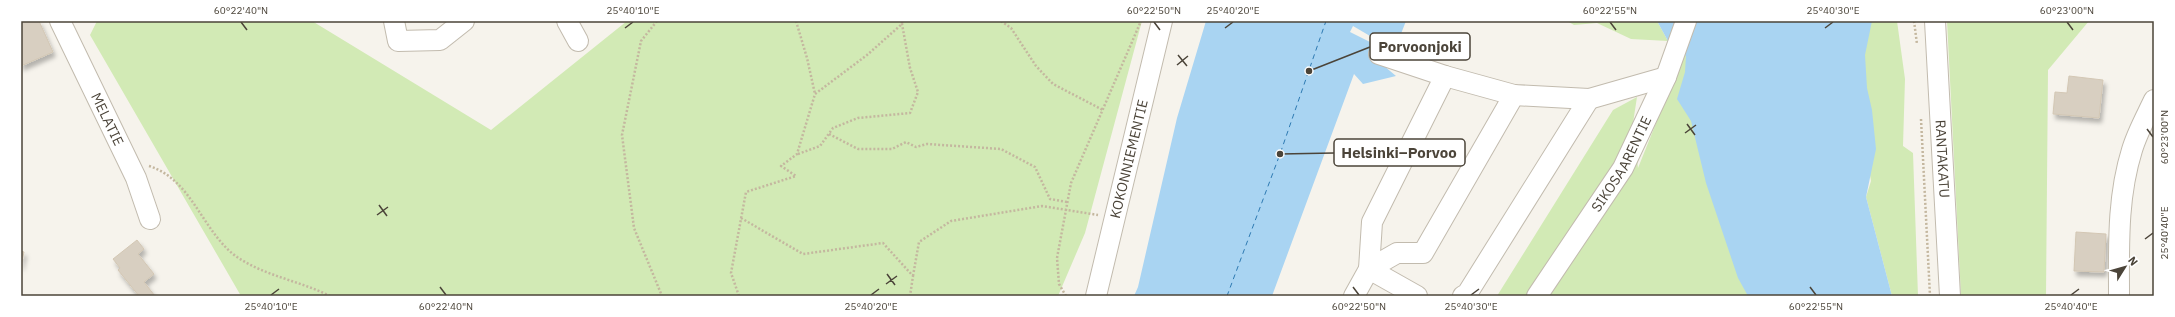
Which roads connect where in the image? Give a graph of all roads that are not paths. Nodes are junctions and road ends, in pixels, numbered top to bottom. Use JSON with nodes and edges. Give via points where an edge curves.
{"nodes":[{"id":1,"x":60,"y":21,"type":"edge"},
{"id":2,"x":394,"y":21,"type":"edge"},
{"id":3,"x":464,"y":21,"type":"edge"},
{"id":4,"x":567,"y":21,"type":"edge"},
{"id":5,"x":1162,"y":21,"type":"edge"},
{"id":6,"x":1686,"y":21,"type":"edge"},
{"id":7,"x":1936,"y":21,"type":"edge"},
{"id":8,"x":578,"y":41,"type":"dead end"},
{"id":9,"x":1379,"y":54,"type":"dead end"},
{"id":10,"x":1445,"y":76,"type":"junction"},
{"id":11,"x":1666,"y":77,"type":"junction"},
{"id":12,"x":1514,"y":95,"type":"junction"},
{"id":13,"x":1589,"y":99,"type":"junction"},
{"id":14,"x":2154,"y":100,"type":"edge"},
{"id":15,"x":150,"y":219,"type":"dead end"},
{"id":16,"x":1369,"y":269,"type":"junction"},
{"id":17,"x":1096,"y":296,"type":"edge"},
{"id":18,"x":1354,"y":296,"type":"edge"},
{"id":19,"x":1417,"y":296,"type":"edge"},
{"id":20,"x":1463,"y":296,"type":"edge"},
{"id":21,"x":1537,"y":296,"type":"edge"},
{"id":22,"x":1950,"y":296,"type":"edge"},
{"id":23,"x":2119,"y":296,"type":"edge"}],
"edges":[{"from":1,"to":15,"type":"street","name":"MELATIE","via":[[127,158]]},
{"from":2,"to":3,"type":"street","via":[[398,41],[440,40]]},
{"from":4,"to":8,"type":"street"},
{"from":5,"to":17,"type":"street","name":"KOKONNIEMENTIE"},
{"from":6,"to":11,"type":"street","name":"SIKOSAARENTIE"},
{"from":7,"to":22,"type":"street","name":"RANTAKATU"},
{"from":9,"to":10,"type":"street"},
{"from":10,"to":12,"type":"street"},
{"from":10,"to":16,"type":"street","via":[[1372,222]]},
{"from":11,"to":13,"type":"street"},
{"from":11,"to":21,"type":"street","name":"SIKOSAARENTIE","via":[[1623,168]]},
{"from":12,"to":13,"type":"street"},
{"from":12,"to":16,"type":"street","via":[[1423,253],[1397,253]]},
{"from":13,"to":20,"type":"street","via":[[1467,294]]},
{"from":14,"to":23,"type":"street","via":[[2134,144],[2122,193]]},
{"from":16,"to":18,"type":"street"},
{"from":16,"to":19,"type":"street"}]}
